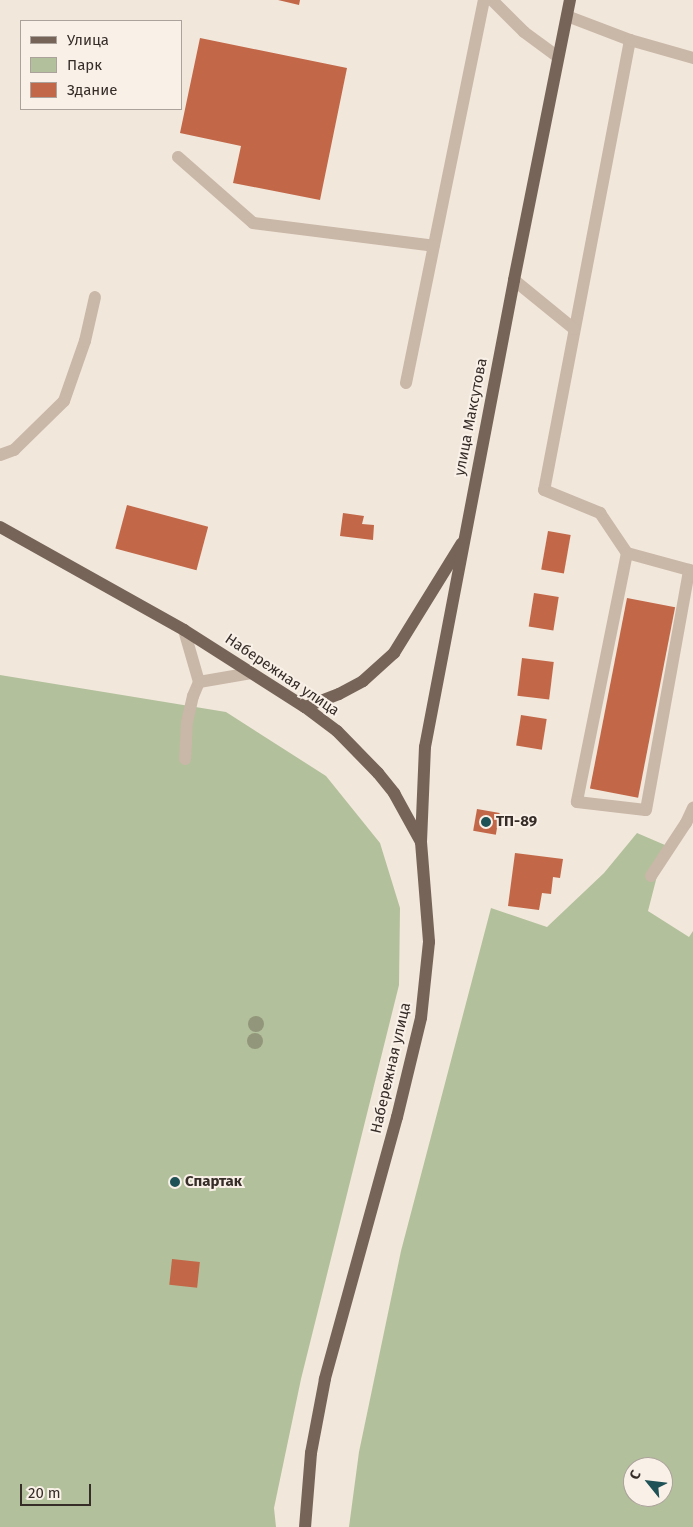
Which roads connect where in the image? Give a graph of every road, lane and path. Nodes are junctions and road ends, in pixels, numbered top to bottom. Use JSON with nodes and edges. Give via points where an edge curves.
{"nodes":[{"id":1,"x":484,"y":0,"type":"edge"},
{"id":2,"x":492,"y":0,"type":"edge"},
{"id":3,"x":570,"y":0,"type":"edge"},
{"id":4,"x":567,"y":16,"type":"junction"},
{"id":5,"x":630,"y":40,"type":"junction"},
{"id":6,"x":558,"y":56,"type":"junction"},
{"id":7,"x":693,"y":58,"type":"edge"},
{"id":8,"x":178,"y":157,"type":"dead end"},
{"id":9,"x":434,"y":246,"type":"junction"},
{"id":10,"x":514,"y":280,"type":"junction"},
{"id":11,"x":95,"y":297,"type":"dead end"},
{"id":12,"x":574,"y":329,"type":"junction"},
{"id":13,"x":406,"y":383,"type":"dead end"},
{"id":14,"x":0,"y":455,"type":"edge"},
{"id":15,"x":0,"y":527,"type":"edge"},
{"id":16,"x":466,"y":536,"type":"junction"},
{"id":17,"x":628,"y":553,"type":"junction"},
{"id":18,"x":691,"y":570,"type":"edge"},
{"id":19,"x":184,"y":630,"type":"junction"},
{"id":20,"x":252,"y":673,"type":"junction"},
{"id":21,"x":199,"y":682,"type":"junction"},
{"id":22,"x":305,"y":707,"type":"junction"},
{"id":23,"x":185,"y":759,"type":"dead end"},
{"id":24,"x":693,"y":808,"type":"edge"},
{"id":25,"x":421,"y":842,"type":"junction"},
{"id":26,"x":651,"y":876,"type":"dead end"},
{"id":27,"x":306,"y":1527,"type":"edge"}],
"edges":[{"from":1,"to":9,"type":"street"},
{"from":2,"to":6,"type":"street","via":[[524,32]]},
{"from":3,"to":4,"type":"main road","name":"улица Максутова"},
{"from":4,"to":5,"type":"street"},
{"from":4,"to":6,"type":"main road","name":"улица Максутова"},
{"from":5,"to":7,"type":"street"},
{"from":5,"to":12,"type":"street"},
{"from":6,"to":10,"type":"main road","name":"улица Максутова"},
{"from":8,"to":9,"type":"street","via":[[253,223]]},
{"from":9,"to":13,"type":"street"},
{"from":10,"to":12,"type":"street"},
{"from":10,"to":16,"type":"main road","name":"улица Максутова"},
{"from":11,"to":14,"type":"street","via":[[85,341],[64,401],[14,450]]},
{"from":12,"to":17,"type":"street","via":[[544,490],[600,513]]},
{"from":15,"to":19,"type":"main road","name":"Набережная улица"},
{"from":16,"to":22,"type":"main road","via":[[394,653],[363,681]]},
{"from":16,"to":25,"type":"main road","name":"улица Максутова","via":[[425,747]]},
{"from":17,"to":18,"type":"street"},
{"from":17,"to":18,"type":"street","via":[[577,802],[646,810]]},
{"from":19,"to":20,"type":"main road","name":"Набережная улица"},
{"from":19,"to":21,"type":"street"},
{"from":20,"to":21,"type":"street"},
{"from":20,"to":22,"type":"main road","name":"Набережная улица"},
{"from":21,"to":23,"type":"street","via":[[187,722]]},
{"from":22,"to":25,"type":"main road","name":"Набережная улица","via":[[337,731],[378,773]]},
{"from":24,"to":26,"type":"street"},
{"from":25,"to":27,"type":"main road","name":"Набережная улица","via":[[429,942],[421,1018],[325,1379],[311,1453]]}]}
